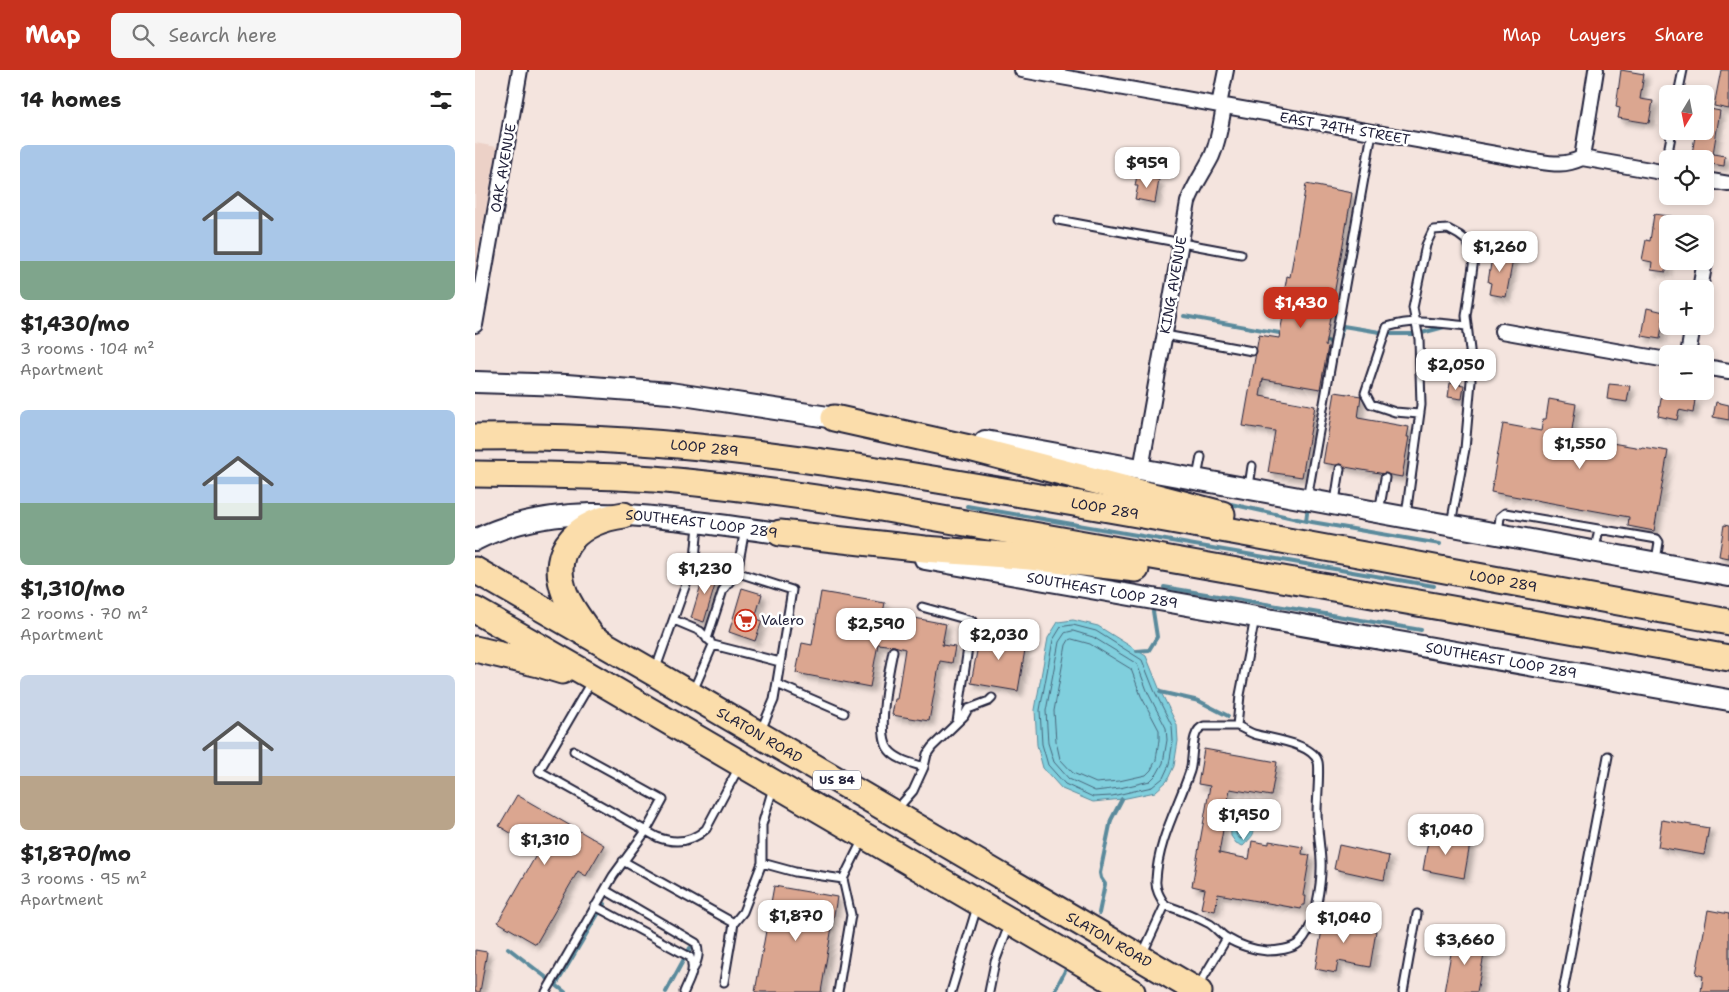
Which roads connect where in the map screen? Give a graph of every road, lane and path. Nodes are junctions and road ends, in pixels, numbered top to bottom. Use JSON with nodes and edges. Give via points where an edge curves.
{"nodes":[{"id":1,"x":520,"y":70,"type":"edge"},
{"id":2,"x":1022,"y":70,"type":"edge"},
{"id":3,"x":1226,"y":70,"type":"edge"},
{"id":4,"x":1596,"y":70,"type":"edge"},
{"id":5,"x":1683,"y":70,"type":"edge"},
{"id":6,"x":1680,"y":85,"type":"edge"},
{"id":7,"x":1222,"y":106,"type":"junction"},
{"id":8,"x":1372,"y":133,"type":"junction"},
{"id":9,"x":1582,"y":158,"type":"junction"},
{"id":10,"x":1659,"y":172,"type":"edge"},
{"id":11,"x":1714,"y":182,"type":"edge"},
{"id":12,"x":1729,"y":184,"type":"edge"},
{"id":13,"x":1058,"y":220,"type":"dead end"},
{"id":14,"x":1181,"y":243,"type":"junction"},
{"id":15,"x":1241,"y":254,"type":"dead end"},
{"id":16,"x":475,"y":320,"type":"edge"},
{"id":17,"x":1415,"y":321,"type":"junction"},
{"id":18,"x":1466,"y":326,"type":"junction"},
{"id":19,"x":1502,"y":331,"type":"dead end"},
{"id":20,"x":1165,"y":335,"type":"junction"},
{"id":21,"x":1252,"y":351,"type":"dead end"},
{"id":22,"x":1659,"y":359,"type":"edge"},
{"id":23,"x":1714,"y":369,"type":"edge"},
{"id":24,"x":1729,"y":372,"type":"edge"},
{"id":25,"x":475,"y":382,"type":"edge"},
{"id":26,"x":1419,"y":414,"type":"junction"},
{"id":27,"x":834,"y":418,"type":"junction"},
{"id":28,"x":475,"y":437,"type":"edge"},
{"id":29,"x":1201,"y":457,"type":"dead end"},
{"id":30,"x":1252,"y":466,"type":"dead end"},
{"id":31,"x":1141,"y":469,"type":"junction"},
{"id":32,"x":1341,"y":469,"type":"dead end"},
{"id":33,"x":475,"y":474,"type":"edge"},
{"id":34,"x":1385,"y":478,"type":"dead end"},
{"id":35,"x":1197,"y":480,"type":"junction"},
{"id":36,"x":1248,"y":489,"type":"junction"},
{"id":37,"x":1307,"y":500,"type":"junction"},
{"id":38,"x":1335,"y":505,"type":"junction"},
{"id":39,"x":1378,"y":513,"type":"junction"},
{"id":40,"x":624,"y":515,"type":"junction"},
{"id":41,"x":1405,"y":518,"type":"junction"},
{"id":42,"x":699,"y":522,"type":"junction"},
{"id":43,"x":1450,"y":526,"type":"junction"},
{"id":44,"x":745,"y":529,"type":"junction"},
{"id":45,"x":1599,"y":529,"type":"junction"},
{"id":46,"x":780,"y":534,"type":"junction"},
{"id":47,"x":1497,"y":535,"type":"junction"},
{"id":48,"x":475,"y":540,"type":"edge"},
{"id":49,"x":1595,"y":552,"type":"junction"},
{"id":50,"x":695,"y":559,"type":"junction"},
{"id":51,"x":1655,"y":563,"type":"junction"},
{"id":52,"x":475,"y":570,"type":"edge"},
{"id":53,"x":737,"y":572,"type":"junction"},
{"id":54,"x":1729,"y":576,"type":"edge"},
{"id":55,"x":1532,"y":587,"type":"junction"},
{"id":56,"x":922,"y":607,"type":"dead end"},
{"id":57,"x":475,"y":610,"type":"edge"},
{"id":58,"x":1255,"y":617,"type":"junction"},
{"id":59,"x":674,"y":620,"type":"junction"},
{"id":60,"x":1527,"y":622,"type":"junction"},
{"id":61,"x":1729,"y":622,"type":"edge"},
{"id":62,"x":593,"y":638,"type":"junction"},
{"id":63,"x":707,"y":639,"type":"junction"},
{"id":64,"x":713,"y":645,"type":"junction"},
{"id":65,"x":475,"y":649,"type":"edge"},
{"id":66,"x":893,"y":651,"type":"dead end"},
{"id":67,"x":1729,"y":658,"type":"edge"},
{"id":68,"x":780,"y":662,"type":"junction"},
{"id":69,"x":654,"y":673,"type":"junction"},
{"id":70,"x":594,"y":678,"type":"junction"},
{"id":71,"x":777,"y":684,"type":"junction"},
{"id":72,"x":691,"y":695,"type":"junction"},
{"id":73,"x":993,"y":698,"type":"dead end"},
{"id":74,"x":1729,"y":700,"type":"edge"},
{"id":75,"x":844,"y":713,"type":"dead end"},
{"id":76,"x":957,"y":722,"type":"junction"},
{"id":77,"x":1237,"y":726,"type":"junction"},
{"id":78,"x":758,"y":735,"type":"junction"},
{"id":79,"x":574,"y":751,"type":"dead end"},
{"id":80,"x":1608,"y":756,"type":"dead end"},
{"id":81,"x":741,"y":764,"type":"junction"},
{"id":82,"x":923,"y":767,"type":"junction"},
{"id":83,"x":774,"y":783,"type":"junction"},
{"id":84,"x":895,"y":814,"type":"junction"},
{"id":85,"x":646,"y":831,"type":"junction"},
{"id":86,"x":865,"y":836,"type":"junction"},
{"id":87,"x":623,"y":861,"type":"junction"},
{"id":88,"x":762,"y":864,"type":"junction"},
{"id":89,"x":843,"y":879,"type":"junction"},
{"id":90,"x":605,"y":890,"type":"junction"},
{"id":91,"x":978,"y":902,"type":"junction"},
{"id":92,"x":1165,"y":905,"type":"junction"},
{"id":93,"x":595,"y":906,"type":"junction"},
{"id":94,"x":1417,"y":914,"type":"dead end"},
{"id":95,"x":1010,"y":922,"type":"junction"},
{"id":96,"x":734,"y":923,"type":"junction"},
{"id":97,"x":1227,"y":938,"type":"junction"},
{"id":98,"x":1141,"y":958,"type":"junction"},
{"id":99,"x":693,"y":970,"type":"junction"},
{"id":100,"x":724,"y":982,"type":"dead end"},
{"id":101,"x":1185,"y":986,"type":"edge"},
{"id":102,"x":546,"y":992,"type":"edge"},
{"id":103,"x":684,"y":992,"type":"edge"},
{"id":104,"x":838,"y":992,"type":"edge"},
{"id":105,"x":951,"y":992,"type":"edge"},
{"id":106,"x":989,"y":992,"type":"edge"},
{"id":107,"x":1132,"y":992,"type":"edge"},
{"id":108,"x":1403,"y":992,"type":"edge"},
{"id":109,"x":1563,"y":992,"type":"edge"}],
"edges":[{"from":1,"to":16,"type":"street","name":"OAK AVENUE"},
{"from":2,"to":7,"type":"street","name":"EAST 74TH STREET"},
{"from":3,"to":7,"type":"street","name":"KING AVENUE"},
{"from":4,"to":9,"type":"street"},
{"from":5,"to":6,"type":"lane"},
{"from":7,"to":8,"type":"street","name":"EAST 74TH STREET"},
{"from":7,"to":14,"type":"street","name":"KING AVENUE","via":[[1216,146],[1188,202]]},
{"from":8,"to":9,"type":"street","name":"EAST 74TH STREET","via":[[1550,163],[1570,163]]},
{"from":8,"to":37,"type":"lane"},
{"from":9,"to":10,"type":"street","name":"EAST 74TH STREET"},
{"from":11,"to":12,"type":"street"},
{"from":13,"to":14,"type":"lane"},
{"from":14,"to":15,"type":"lane"},
{"from":14,"to":20,"type":"street","name":"KING AVENUE"},
{"from":17,"to":18,"type":"lane"},
{"from":17,"to":18,"type":"lane","via":[[1413,308],[1425,245],[1433,230],[1448,229],[1467,241],[1474,260]]},
{"from":17,"to":26,"type":"lane","via":[[1419,339]]},
{"from":17,"to":26,"type":"lane","via":[[1387,327],[1365,393],[1371,404],[1395,412]]},
{"from":18,"to":43,"type":"lane","via":[[1471,381],[1465,449]]},
{"from":19,"to":22,"type":"street"},
{"from":20,"to":21,"type":"lane"},
{"from":20,"to":31,"type":"street","name":"KING AVENUE"},
{"from":23,"to":24,"type":"street"},
{"from":25,"to":27,"type":"main road","via":[[566,384],[670,393]]},
{"from":26,"to":41,"type":"lane"},
{"from":27,"to":31,"type":"main road"},
{"from":27,"to":55,"type":"highway","via":[[969,448],[1339,543],[1478,567]]},
{"from":28,"to":55,"type":"highway","name":"LOOP 289","via":[[642,442],[797,458],[1150,516]]},
{"from":29,"to":35,"type":"lane"},
{"from":30,"to":36,"type":"lane"},
{"from":31,"to":35,"type":"main road"},
{"from":32,"to":38,"type":"lane"},
{"from":33,"to":60,"type":"highway","via":[[654,479],[802,496]]},
{"from":34,"to":39,"type":"lane"},
{"from":35,"to":36,"type":"main road"},
{"from":36,"to":37,"type":"main road"},
{"from":37,"to":38,"type":"main road"},
{"from":38,"to":39,"type":"main road"},
{"from":39,"to":41,"type":"main road"},
{"from":40,"to":42,"type":"main road","name":"SOUTHEAST LOOP 289"},
{"from":40,"to":48,"type":"main road","name":"SOUTHEAST LOOP 289","via":[[575,514],[529,520]]},
{"from":40,"to":62,"type":"highway","via":[[607,517],[585,527],[569,542],[563,555],[561,577],[565,594]]},
{"from":41,"to":43,"type":"main road"},
{"from":42,"to":44,"type":"main road","name":"SOUTHEAST LOOP 289"},
{"from":42,"to":50,"type":"lane"},
{"from":43,"to":47,"type":"main road"},
{"from":44,"to":46,"type":"main road","name":"SOUTHEAST LOOP 289"},
{"from":44,"to":53,"type":"lane"},
{"from":45,"to":47,"type":"lane","via":[[1505,513]]},
{"from":45,"to":49,"type":"lane"},
{"from":45,"to":51,"type":"lane","via":[[1658,540]]},
{"from":46,"to":58,"type":"main road","name":"SOUTHEAST LOOP 289"},
{"from":46,"to":60,"type":"highway","via":[[1126,568],[1399,609]]},
{"from":47,"to":49,"type":"main road"},
{"from":49,"to":51,"type":"main road"},
{"from":50,"to":53,"type":"lane"},
{"from":50,"to":59,"type":"lane"},
{"from":51,"to":54,"type":"main road"},
{"from":52,"to":62,"type":"highway","name":"SLATON ROAD","number":"US 84"},
{"from":53,"to":63,"type":"lane","via":[[723,590]]},
{"from":53,"to":68,"type":"lane","via":[[792,590]]},
{"from":55,"to":61,"type":"highway","name":"LOOP 289"},
{"from":56,"to":76,"type":"lane","via":[[972,621]]},
{"from":57,"to":70,"type":"highway","number":"US 84"},
{"from":58,"to":74,"type":"main road","name":"SOUTHEAST LOOP 289"},
{"from":58,"to":77,"type":"lane"},
{"from":59,"to":63,"type":"lane","via":[[700,631]]},
{"from":59,"to":69,"type":"lane"},
{"from":60,"to":67,"type":"highway"},
{"from":62,"to":69,"type":"highway","name":"SLATON ROAD","number":"US 84"},
{"from":63,"to":64,"type":"lane"},
{"from":64,"to":68,"type":"lane"},
{"from":64,"to":72,"type":"lane"},
{"from":65,"to":70,"type":"highway"},
{"from":66,"to":82,"type":"lane","via":[[884,704],[885,738],[888,749],[900,758]]},
{"from":68,"to":71,"type":"lane"},
{"from":69,"to":72,"type":"highway","name":"SLATON ROAD","number":"US 84"},
{"from":70,"to":81,"type":"highway","number":"US 84"},
{"from":70,"to":85,"type":"lane","via":[[539,771]]},
{"from":71,"to":75,"type":"lane"},
{"from":71,"to":78,"type":"lane","via":[[774,700]]},
{"from":72,"to":78,"type":"highway","name":"SLATON ROAD","number":"US 84"},
{"from":73,"to":76,"type":"lane","via":[[969,709]]},
{"from":76,"to":82,"type":"lane","via":[[931,747]]},
{"from":77,"to":92,"type":"lane","via":[[1204,726],[1196,732],[1191,769],[1169,822],[1160,854],[1156,888]]},
{"from":77,"to":97,"type":"lane","via":[[1295,744],[1311,753],[1318,762],[1321,878],[1312,920],[1301,942],[1267,951]]},
{"from":78,"to":81,"type":"highway"},
{"from":78,"to":84,"type":"highway","name":"SLATON ROAD","number":"US 84"},
{"from":79,"to":85,"type":"lane","via":[[663,800]]},
{"from":80,"to":109,"type":"lane"},
{"from":81,"to":83,"type":"highway","number":"US 84"},
{"from":81,"to":85,"type":"lane","via":[[706,829],[699,836],[673,842]]},
{"from":82,"to":84,"type":"lane","via":[[911,794]]},
{"from":83,"to":86,"type":"highway","number":"US 84"},
{"from":83,"to":88,"type":"lane","via":[[762,825]]},
{"from":84,"to":98,"type":"highway","name":"SLATON ROAD","number":"US 84"},
{"from":85,"to":87,"type":"lane"},
{"from":86,"to":89,"type":"lane"},
{"from":86,"to":91,"type":"highway","number":"US 84"},
{"from":87,"to":90,"type":"lane"},
{"from":87,"to":96,"type":"lane"},
{"from":88,"to":89,"type":"lane"},
{"from":88,"to":96,"type":"lane","via":[[743,912]]},
{"from":89,"to":104,"type":"lane","via":[[851,915]]},
{"from":90,"to":93,"type":"lane"},
{"from":90,"to":99,"type":"lane","via":[[696,943],[699,950]]},
{"from":91,"to":95,"type":"highway","number":"US 84"},
{"from":91,"to":105,"type":"lane"},
{"from":92,"to":97,"type":"lane","via":[[1212,925]]},
{"from":92,"to":98,"type":"lane"},
{"from":93,"to":99,"type":"lane","via":[[690,957]]},
{"from":93,"to":102,"type":"lane"},
{"from":94,"to":108,"type":"lane"},
{"from":95,"to":106,"type":"lane","via":[[995,962]]},
{"from":95,"to":107,"type":"highway","number":"US 84"},
{"from":96,"to":100,"type":"lane"},
{"from":97,"to":101,"type":"lane","via":[[1200,982]]},
{"from":98,"to":101,"type":"highway","name":"SLATON ROAD","number":"US 84"},
{"from":99,"to":103,"type":"lane"}]}
